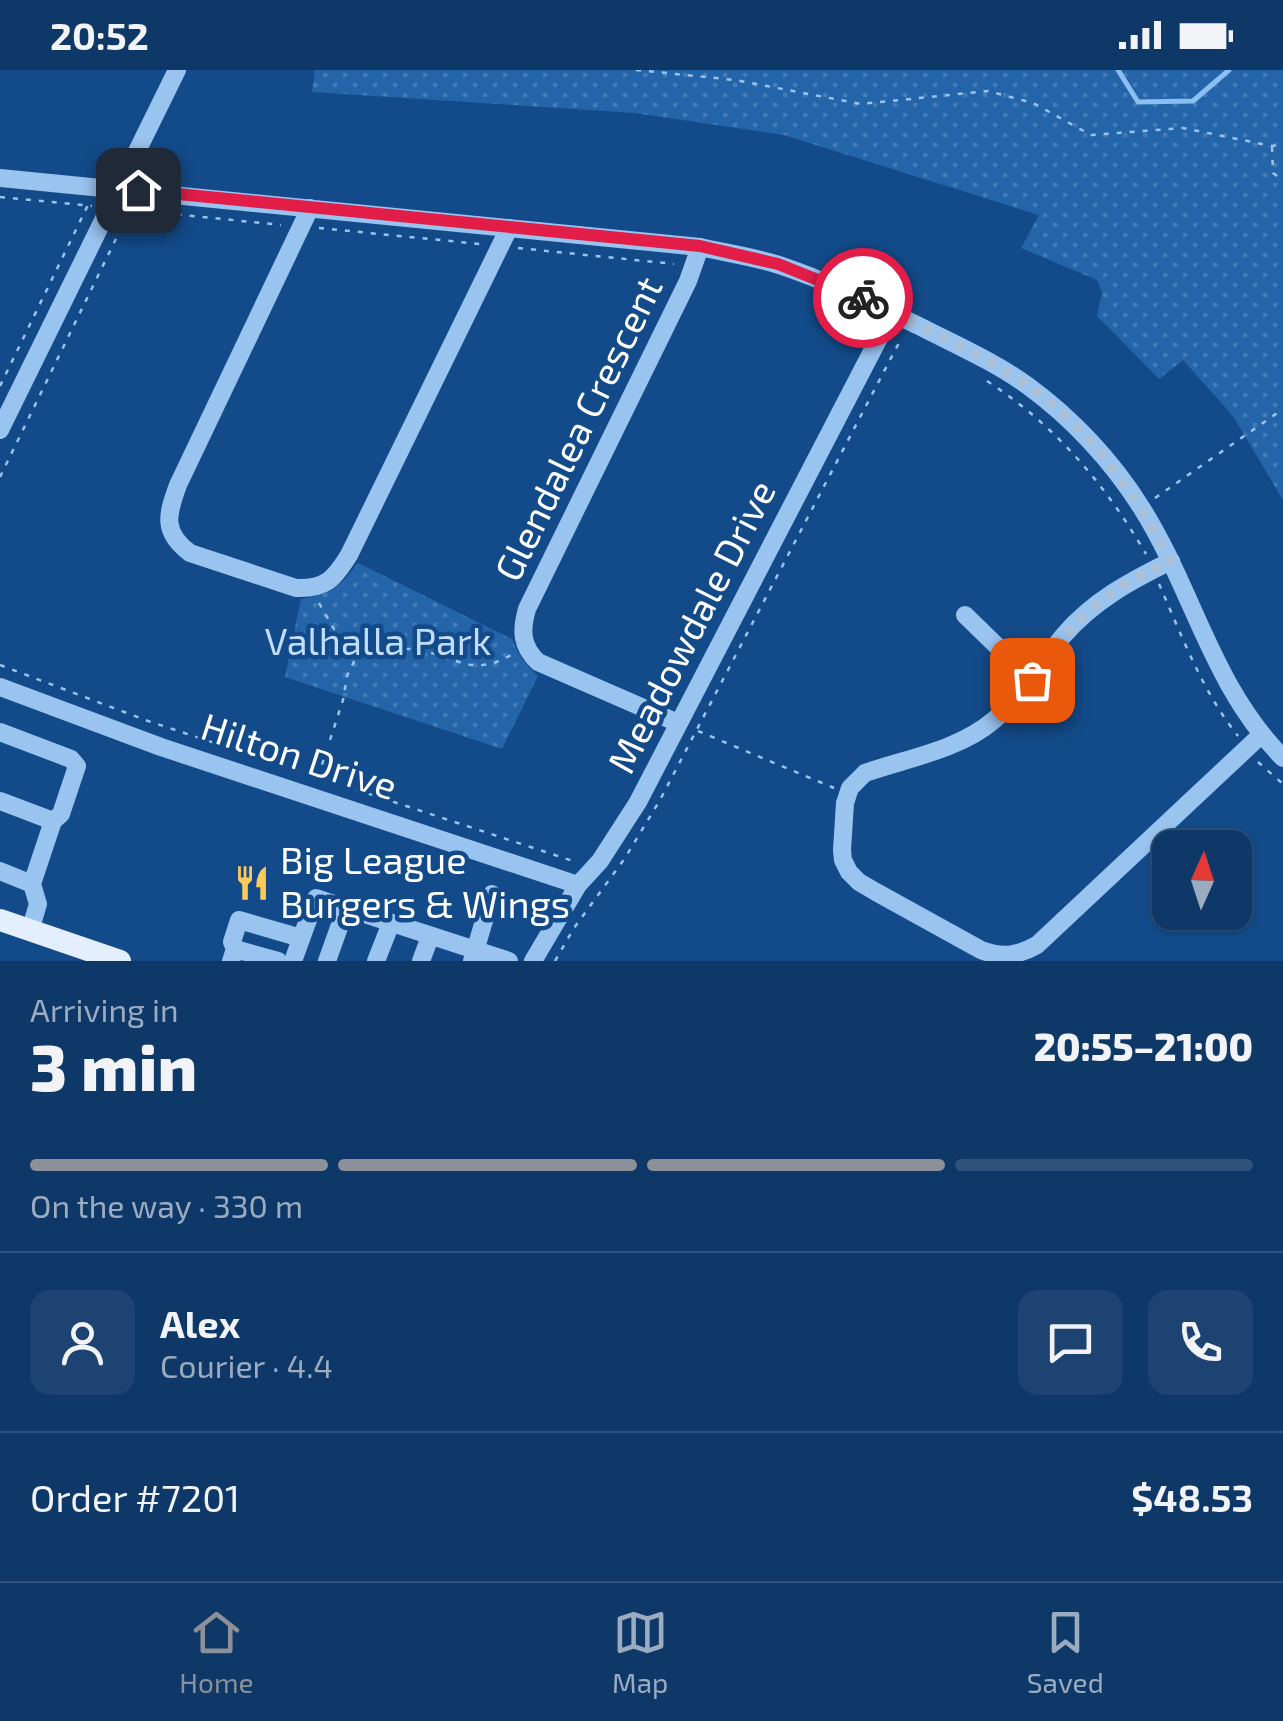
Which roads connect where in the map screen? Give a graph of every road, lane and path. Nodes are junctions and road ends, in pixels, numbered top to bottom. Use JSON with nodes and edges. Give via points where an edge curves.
{"nodes":[{"id":1,"x":177,"y":70,"type":"edge"},
{"id":2,"x":636,"y":70,"type":"edge"},
{"id":3,"x":1283,"y":144,"type":"edge"},
{"id":4,"x":1272,"y":146,"type":"junction"},
{"id":5,"x":0,"y":178,"type":"edge"},
{"id":6,"x":1283,"y":180,"type":"edge"},
{"id":7,"x":98,"y":186,"type":"junction"},
{"id":8,"x":119,"y":188,"type":"junction"},
{"id":9,"x":138,"y":190,"type":"junction"},
{"id":10,"x":0,"y":196,"type":"edge"},
{"id":11,"x":88,"y":205,"type":"junction"},
{"id":12,"x":110,"y":207,"type":"junction"},
{"id":13,"x":310,"y":208,"type":"junction"},
{"id":14,"x":130,"y":210,"type":"junction"},
{"id":15,"x":302,"y":226,"type":"junction"},
{"id":16,"x":509,"y":228,"type":"junction"},
{"id":17,"x":500,"y":246,"type":"junction"},
{"id":18,"x":697,"y":255,"type":"junction"},
{"id":19,"x":892,"y":313,"type":"junction"},
{"id":20,"x":988,"y":382,"type":"dead end"},
{"id":21,"x":0,"y":386,"type":"edge"},
{"id":22,"x":1283,"y":409,"type":"edge"},
{"id":23,"x":0,"y":430,"type":"edge"},
{"id":24,"x":0,"y":478,"type":"edge"},
{"id":25,"x":1141,"y":507,"type":"junction"},
{"id":26,"x":1171,"y":562,"type":"junction"},
{"id":27,"x":1153,"y":570,"type":"junction"},
{"id":28,"x":315,"y":588,"type":"junction"},
{"id":29,"x":964,"y":614,"type":"dead end"},
{"id":30,"x":526,"y":646,"type":"junction"},
{"id":31,"x":361,"y":647,"type":"junction"},
{"id":32,"x":0,"y":665,"type":"edge"},
{"id":33,"x":1032,"y":680,"type":"junction"},
{"id":34,"x":0,"y":687,"type":"edge"},
{"id":35,"x":678,"y":723,"type":"junction"},
{"id":36,"x":0,"y":732,"type":"edge"},
{"id":37,"x":1254,"y":742,"type":"junction"},
{"id":38,"x":1283,"y":758,"type":"edge"},
{"id":39,"x":318,"y":777,"type":"junction"},
{"id":40,"x":1283,"y":784,"type":"edge"},
{"id":41,"x":848,"y":794,"type":"junction"},
{"id":42,"x":0,"y":801,"type":"edge"},
{"id":43,"x":52,"y":822,"type":"junction"},
{"id":44,"x":574,"y":861,"type":"dead end"},
{"id":45,"x":0,"y":871,"type":"edge"},
{"id":46,"x":32,"y":884,"type":"junction"},
{"id":47,"x":578,"y":885,"type":"junction"},
{"id":48,"x":492,"y":894,"type":"dead end"},
{"id":49,"x":346,"y":908,"type":"junction"},
{"id":50,"x":0,"y":920,"type":"edge"},
{"id":51,"x":390,"y":923,"type":"junction"},
{"id":52,"x":30,"y":930,"type":"junction"},
{"id":53,"x":430,"y":937,"type":"junction"},
{"id":54,"x":301,"y":938,"type":"junction"},
{"id":55,"x":233,"y":955,"type":"edge"},
{"id":56,"x":473,"y":956,"type":"edge"},
{"id":57,"x":120,"y":961,"type":"edge"},
{"id":58,"x":278,"y":961,"type":"edge"},
{"id":59,"x":293,"y":961,"type":"edge"},
{"id":60,"x":327,"y":961,"type":"edge"},
{"id":61,"x":376,"y":961,"type":"edge"},
{"id":62,"x":421,"y":961,"type":"edge"},
{"id":63,"x":509,"y":961,"type":"edge"},
{"id":64,"x":533,"y":961,"type":"edge"}],
"edges":[{"from":1,"to":8,"type":"street"},
{"from":2,"to":4,"type":"path","via":[[861,104],[988,91],[1034,103],[1092,136],[1182,128]]},
{"from":3,"to":4,"type":"path"},
{"from":4,"to":6,"type":"path","via":[[1273,172]]},
{"from":5,"to":7,"type":"street"},
{"from":7,"to":8,"type":"street"},
{"from":7,"to":11,"type":"path"},
{"from":8,"to":9,"type":"street"},
{"from":8,"to":12,"type":"street"},
{"from":9,"to":13,"type":"street"},
{"from":9,"to":14,"type":"path"},
{"from":10,"to":11,"type":"path"},
{"from":11,"to":12,"type":"path"},
{"from":11,"to":21,"type":"path"},
{"from":12,"to":14,"type":"path"},
{"from":12,"to":23,"type":"street"},
{"from":13,"to":15,"type":"street"},
{"from":13,"to":16,"type":"street"},
{"from":14,"to":15,"type":"path"},
{"from":14,"to":24,"type":"path"},
{"from":15,"to":17,"type":"path"},
{"from":15,"to":28,"type":"street","via":[[178,485],[169,526],[190,553],[296,588]]},
{"from":16,"to":17,"type":"street"},
{"from":16,"to":18,"type":"street"},
{"from":17,"to":18,"type":"path"},
{"from":17,"to":28,"type":"street","via":[[350,555],[338,574]]},
{"from":18,"to":19,"type":"street","via":[[778,264]]},
{"from":18,"to":30,"type":"street","name":"Glendalea Crescent","via":[[527,608]]},
{"from":19,"to":25,"type":"street","via":[[1026,384],[1065,416]]},
{"from":19,"to":35,"type":"street","name":"Meadowdale Drive"},
{"from":20,"to":27,"type":"path","via":[[1082,462]]},
{"from":22,"to":25,"type":"path"},
{"from":25,"to":26,"type":"street"},
{"from":26,"to":27,"type":"street"},
{"from":26,"to":37,"type":"street"},
{"from":27,"to":33,"type":"street","via":[[1096,604]]},
{"from":27,"to":37,"type":"path","via":[[1204,684],[1232,729]]},
{"from":28,"to":31,"type":"path","via":[[334,629]]},
{"from":29,"to":33,"type":"street"},
{"from":30,"to":31,"type":"path","via":[[483,666],[422,650]]},
{"from":30,"to":35,"type":"street","via":[[538,662]]},
{"from":31,"to":39,"type":"path"},
{"from":32,"to":39,"type":"path"},
{"from":33,"to":41,"type":"street","via":[[981,730],[865,774]]},
{"from":34,"to":47,"type":"street","name":"Hilton Drive"},
{"from":35,"to":41,"type":"path"},
{"from":35,"to":47,"type":"street","name":"Meadowdale Drive","via":[[638,802]]},
{"from":36,"to":43,"type":"street","via":[[76,764],[61,814]]},
{"from":37,"to":38,"type":"street"},
{"from":37,"to":40,"type":"path"},
{"from":37,"to":41,"type":"street","via":[[1037,945],[1007,956],[981,950],[858,882],[843,860]]},
{"from":39,"to":44,"type":"path"},
{"from":42,"to":43,"type":"street"},
{"from":43,"to":46,"type":"street"},
{"from":45,"to":46,"type":"street"},
{"from":46,"to":52,"type":"street","via":[[38,904]]},
{"from":47,"to":64,"type":"street","name":"Meadowdale Drive"},
{"from":48,"to":56,"type":"street"},
{"from":49,"to":51,"type":"street"},
{"from":49,"to":54,"type":"street","via":[[316,898]]},
{"from":49,"to":60,"type":"street"},
{"from":50,"to":52,"type":"main road"},
{"from":51,"to":53,"type":"street"},
{"from":51,"to":61,"type":"street"},
{"from":52,"to":57,"type":"main road"},
{"from":53,"to":56,"type":"street"},
{"from":53,"to":62,"type":"street"},
{"from":54,"to":55,"type":"street","via":[[239,920]]},
{"from":54,"to":59,"type":"street"},
{"from":55,"to":58,"type":"street"},
{"from":56,"to":63,"type":"street"}]}
